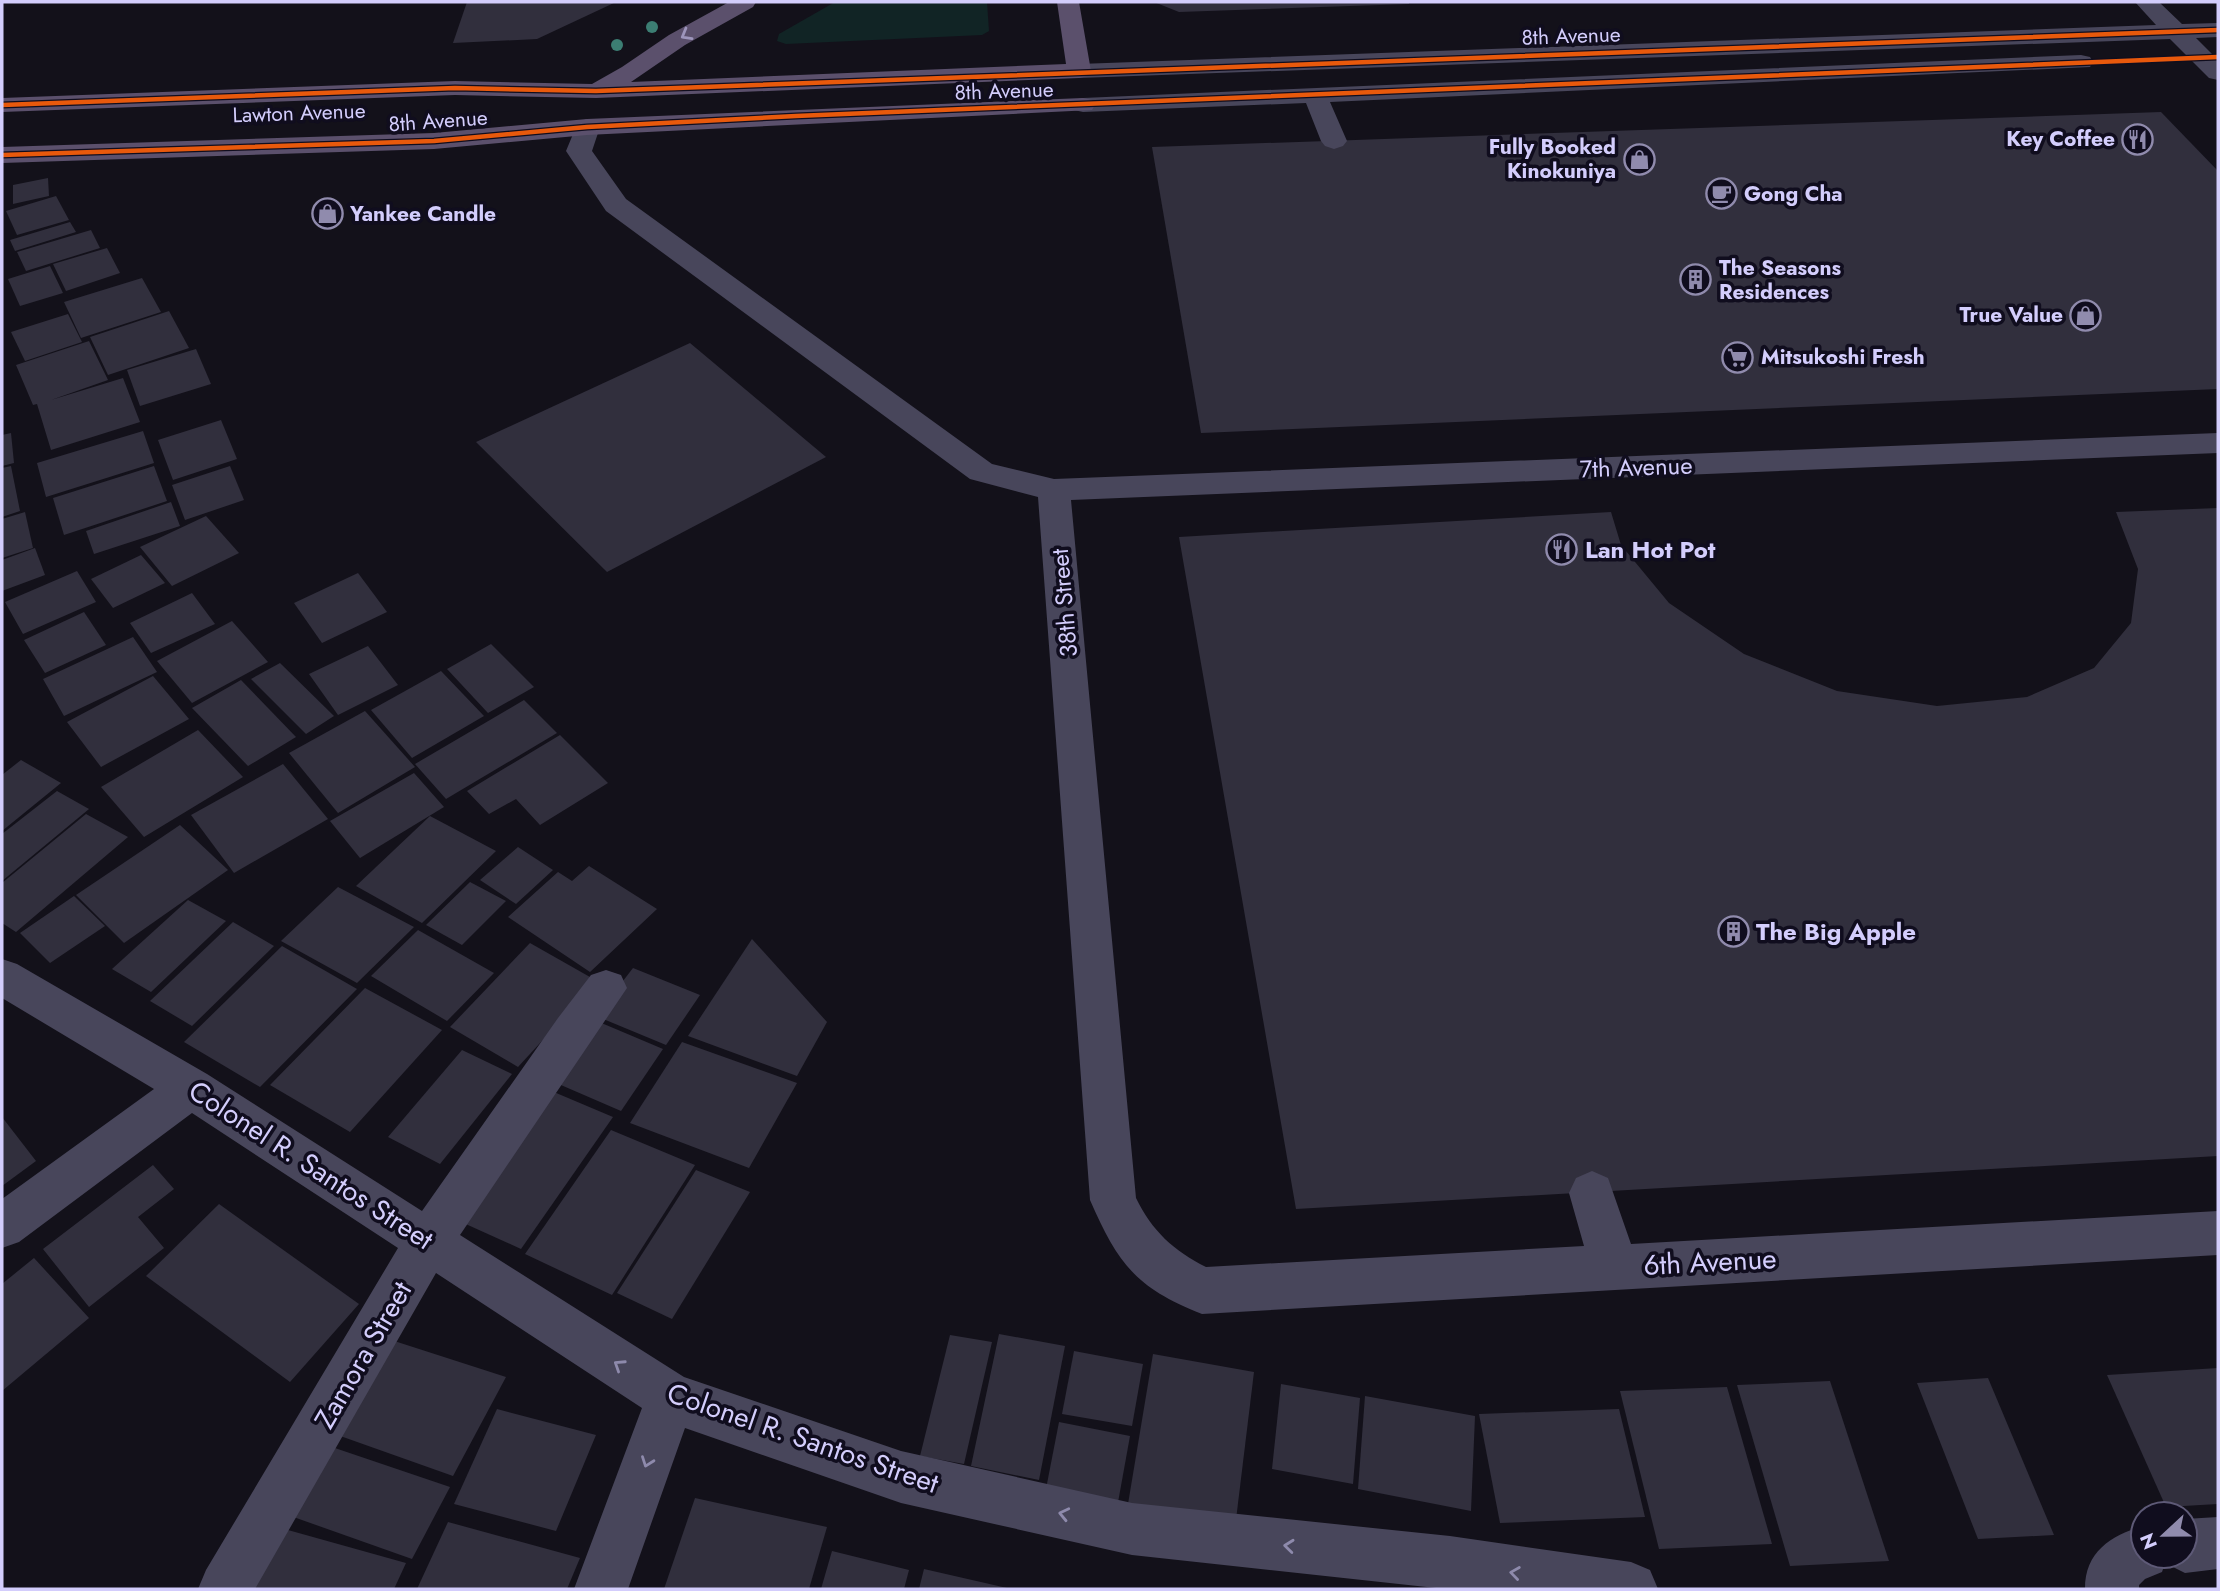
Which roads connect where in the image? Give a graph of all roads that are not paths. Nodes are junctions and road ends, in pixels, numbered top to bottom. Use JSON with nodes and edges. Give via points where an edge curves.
{"nodes":[{"id":1,"x":746,"y":2,"type":"edge"},
{"id":2,"x":1068,"y":2,"type":"edge"},
{"id":3,"x":2146,"y":2,"type":"edge"},
{"id":4,"x":2218,"y":30,"type":"edge"},
{"id":5,"x":2176,"y":32,"type":"junction"},
{"id":6,"x":2213,"y":62,"type":"edge"},
{"id":7,"x":1079,"y":71,"type":"junction"},
{"id":8,"x":596,"y":91,"type":"junction"},
{"id":9,"x":1315,"y":95,"type":"junction"},
{"id":10,"x":1083,"y":105,"type":"joint"},
{"id":11,"x":2,"y":106,"type":"edge"},
{"id":12,"x":2,"y":123,"type":"edge"},
{"id":13,"x":587,"y":127,"type":"junction"},
{"id":14,"x":2,"y":137,"type":"edge"},
{"id":15,"x":1334,"y":141,"type":"dead end"},
{"id":16,"x":2,"y":155,"type":"edge"},
{"id":17,"x":2218,"y":443,"type":"edge"},
{"id":18,"x":1054,"y":490,"type":"junction"},
{"id":19,"x":2,"y":977,"type":"edge"},
{"id":20,"x":606,"y":988,"type":"dead end"},
{"id":21,"x":191,"y":1088,"type":"junction"},
{"id":22,"x":1591,"y":1193,"type":"dead end"},
{"id":23,"x":2,"y":1226,"type":"edge"},
{"id":24,"x":2218,"y":1233,"type":"edge"},
{"id":25,"x":429,"y":1241,"type":"junction"},
{"id":26,"x":1614,"y":1267,"type":"junction"},
{"id":27,"x":1202,"y":1291,"type":"joint"},
{"id":28,"x":671,"y":1398,"type":"junction"},
{"id":29,"x":2218,"y":1543,"type":"edge"},
{"id":30,"x":2199,"y":1545,"type":"edge"},
{"id":31,"x":2129,"y":1557,"type":"edge"},
{"id":32,"x":225,"y":1589,"type":"edge"},
{"id":33,"x":601,"y":1589,"type":"edge"},
{"id":34,"x":1631,"y":1589,"type":"edge"},
{"id":35,"x":2112,"y":1589,"type":"edge"}],
"edges":[{"from":1,"to":8,"type":"main road","one_way":true},
{"from":2,"to":7,"type":"main road"},
{"from":3,"to":5,"type":"street"},
{"from":4,"to":5,"type":"street","name":"8th Avenue"},
{"from":5,"to":6,"type":"street"},
{"from":5,"to":7,"type":"street","name":"8th Avenue"},
{"from":6,"to":9,"type":"street","name":"8th Avenue"},
{"from":7,"to":8,"type":"main road","name":"8th Avenue"},
{"from":8,"to":11,"type":"main road","name":"8th Avenue","via":[[455,88]]},
{"from":8,"to":12,"type":"main road","name":"Lawton Avenue","via":[[447,109]]},
{"from":9,"to":10,"type":"street","name":"8th Avenue"},
{"from":9,"to":15,"type":"street"},
{"from":10,"to":13,"type":"main road","name":"8th Avenue"},
{"from":13,"to":14,"type":"main road","name":"Lawton Avenue","via":[[474,122]]},
{"from":13,"to":16,"type":"main road","name":"8th Avenue","via":[[434,141]]},
{"from":13,"to":18,"type":"street","via":[[579,151],[617,205],[981,472]]},
{"from":17,"to":18,"type":"street","name":"7th Avenue"},
{"from":18,"to":27,"type":"street","name":"38th Street","via":[[1114,1200],[1130,1238],[1156,1267]]},
{"from":19,"to":21,"type":"street","name":"Colonel R. Santos Street"},
{"from":20,"to":25,"type":"street","name":"Zamora Street"},
{"from":21,"to":23,"type":"street"},
{"from":21,"to":25,"type":"street","name":"Colonel R. Santos Street"},
{"from":22,"to":26,"type":"street"},
{"from":24,"to":26,"type":"street","name":"6th Avenue"},
{"from":28,"to":25,"type":"street","name":"Colonel R. Santos Street","one_way":true},
{"from":25,"to":32,"type":"street","name":"Zamora Street"},
{"from":26,"to":27,"type":"street","name":"6th Avenue"},
{"from":28,"to":33,"type":"street","one_way":true},
{"from":34,"to":28,"type":"street","name":"Colonel R. Santos Street","one_way":true,"via":[[1450,1563],[1132,1529],[901,1477]]},
{"from":29,"to":30,"type":"street"},
{"from":31,"to":35,"type":"street","via":[[2112,1574]]}]}
